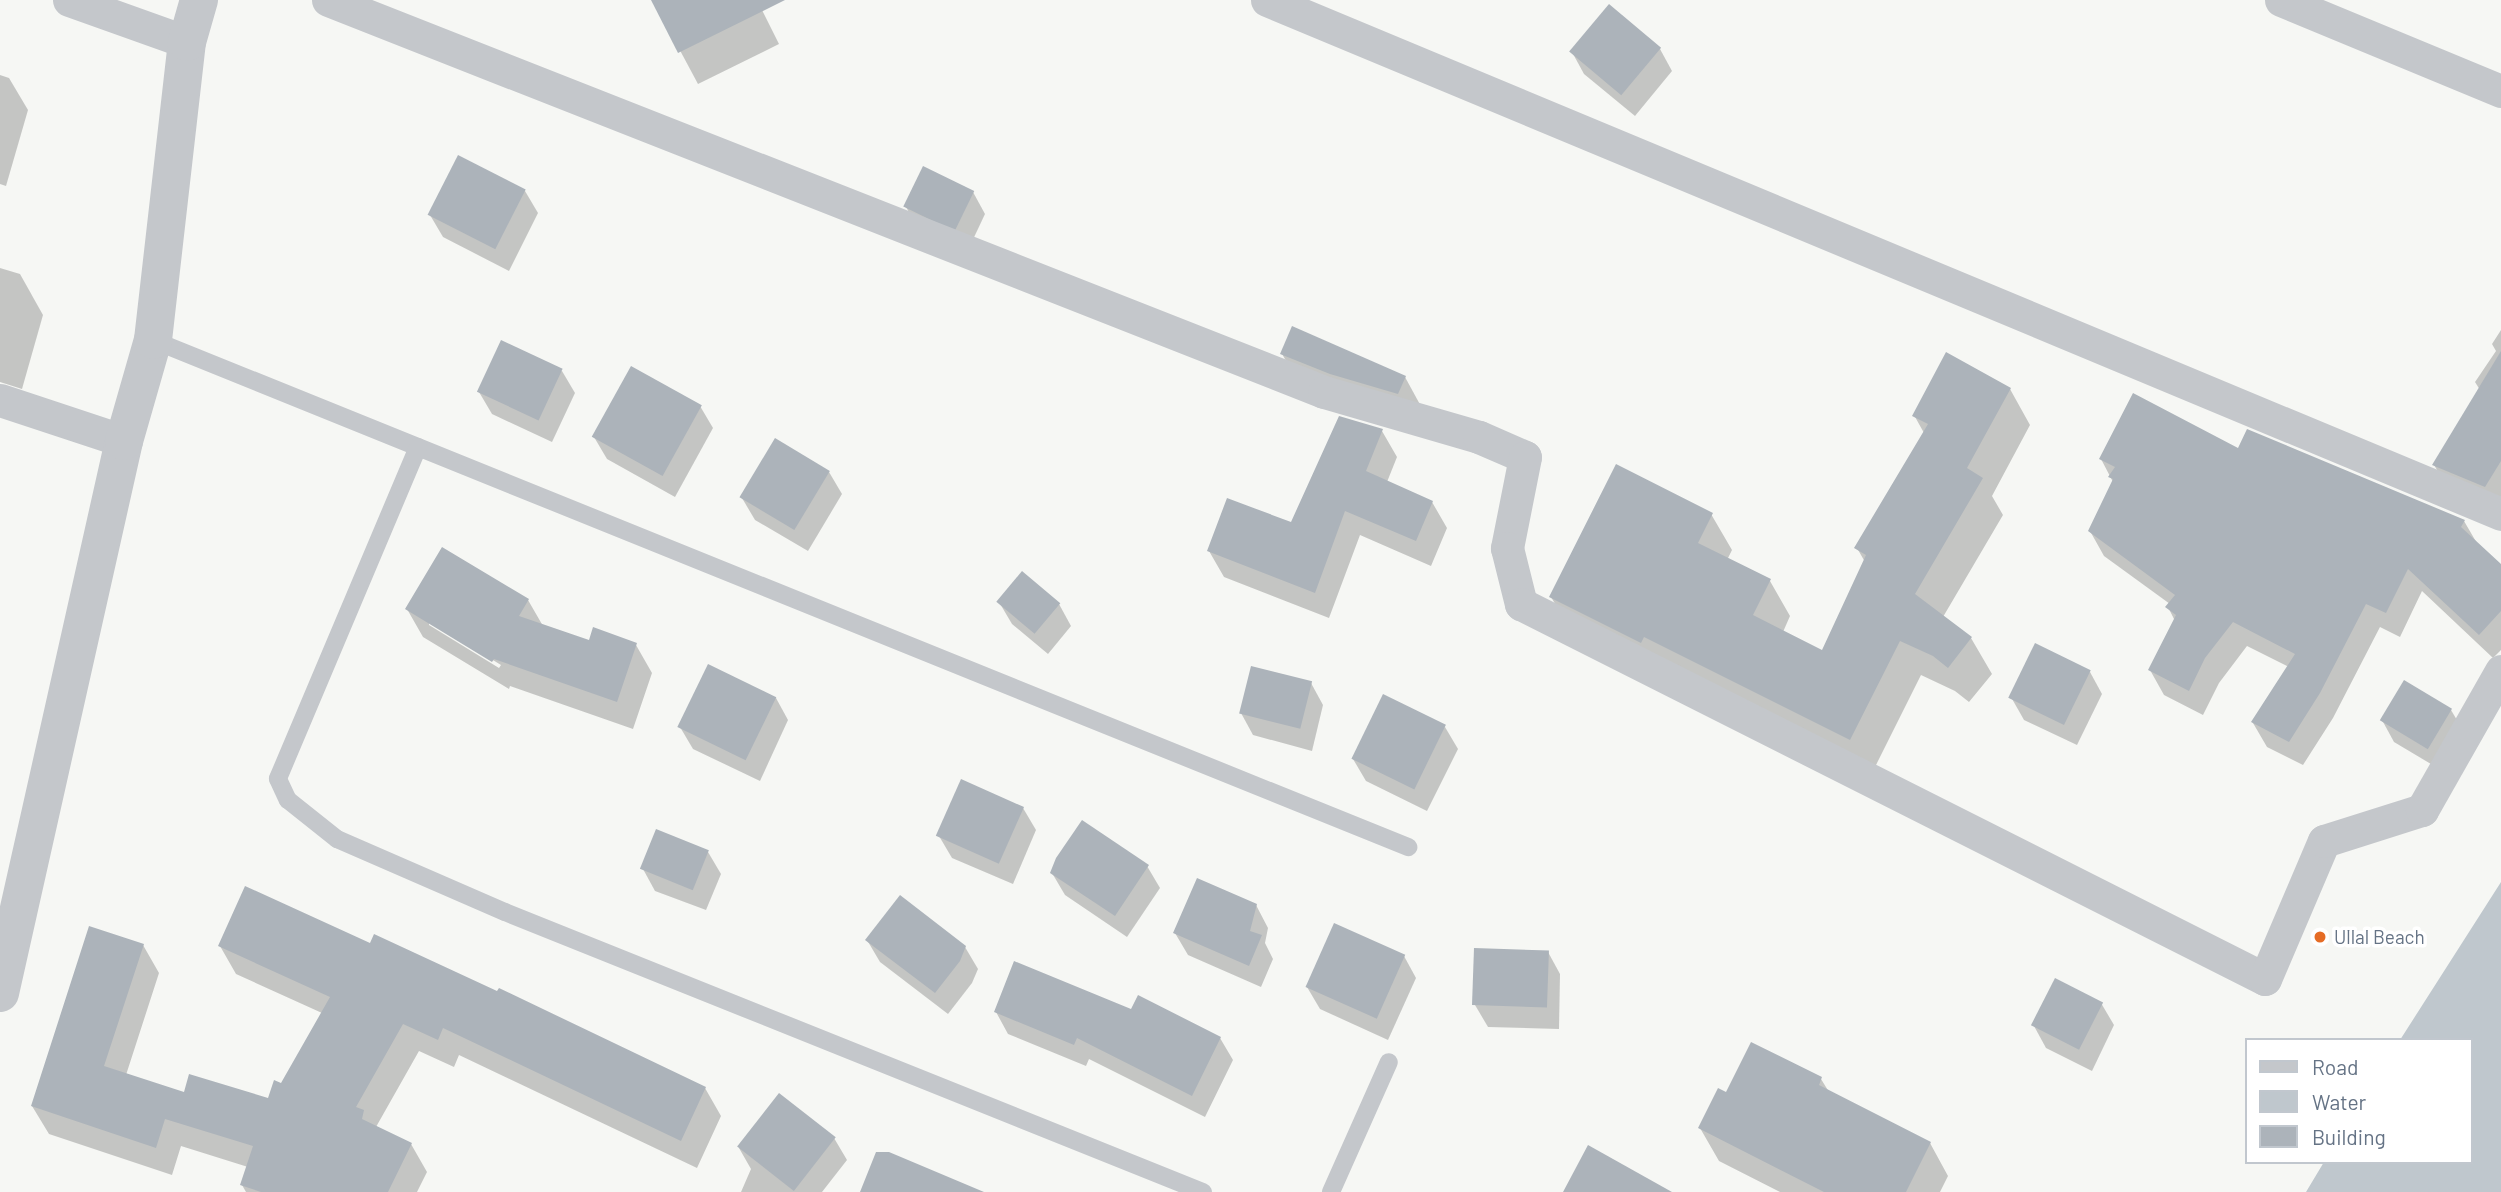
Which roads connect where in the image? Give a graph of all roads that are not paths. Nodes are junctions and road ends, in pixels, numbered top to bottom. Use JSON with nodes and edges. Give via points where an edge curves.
{"nodes":[{"id":1,"x":69,"y":0,"type":"edge"},
{"id":2,"x":199,"y":0,"type":"edge"},
{"id":3,"x":328,"y":0,"type":"edge"},
{"id":4,"x":1267,"y":0,"type":"edge"},
{"id":5,"x":2281,"y":0,"type":"edge"},
{"id":6,"x":187,"y":42,"type":"junction"},
{"id":7,"x":2501,"y":91,"type":"edge"},
{"id":8,"x":153,"y":340,"type":"junction"},
{"id":9,"x":0,"y":400,"type":"edge"},
{"id":10,"x":124,"y":441,"type":"junction"},
{"id":11,"x":418,"y":447,"type":"junction"},
{"id":12,"x":2501,"y":514,"type":"edge"},
{"id":13,"x":2501,"y":671,"type":"edge"},
{"id":14,"x":1408,"y":847,"type":"dead end"},
{"id":15,"x":0,"y":993,"type":"edge"},
{"id":16,"x":1389,"y":1062,"type":"dead end"},
{"id":17,"x":1203,"y":1192,"type":"edge"},
{"id":18,"x":1331,"y":1192,"type":"edge"}],
"edges":[{"from":1,"to":6,"type":"street"},
{"from":2,"to":6,"type":"street"},
{"from":3,"to":13,"type":"street","via":[[1324,392],[1479,437],[1525,457],[1507,548],[1521,604],[2265,979],[2324,841],[2422,810]]},
{"from":4,"to":12,"type":"street"},
{"from":5,"to":7,"type":"street"},
{"from":6,"to":8,"type":"street"},
{"from":8,"to":10,"type":"street"},
{"from":8,"to":11,"type":"lane"},
{"from":9,"to":10,"type":"street"},
{"from":10,"to":15,"type":"street"},
{"from":11,"to":14,"type":"lane"},
{"from":11,"to":17,"type":"lane","via":[[278,779],[288,800],[337,839],[505,912]]},
{"from":16,"to":18,"type":"lane"}]}
